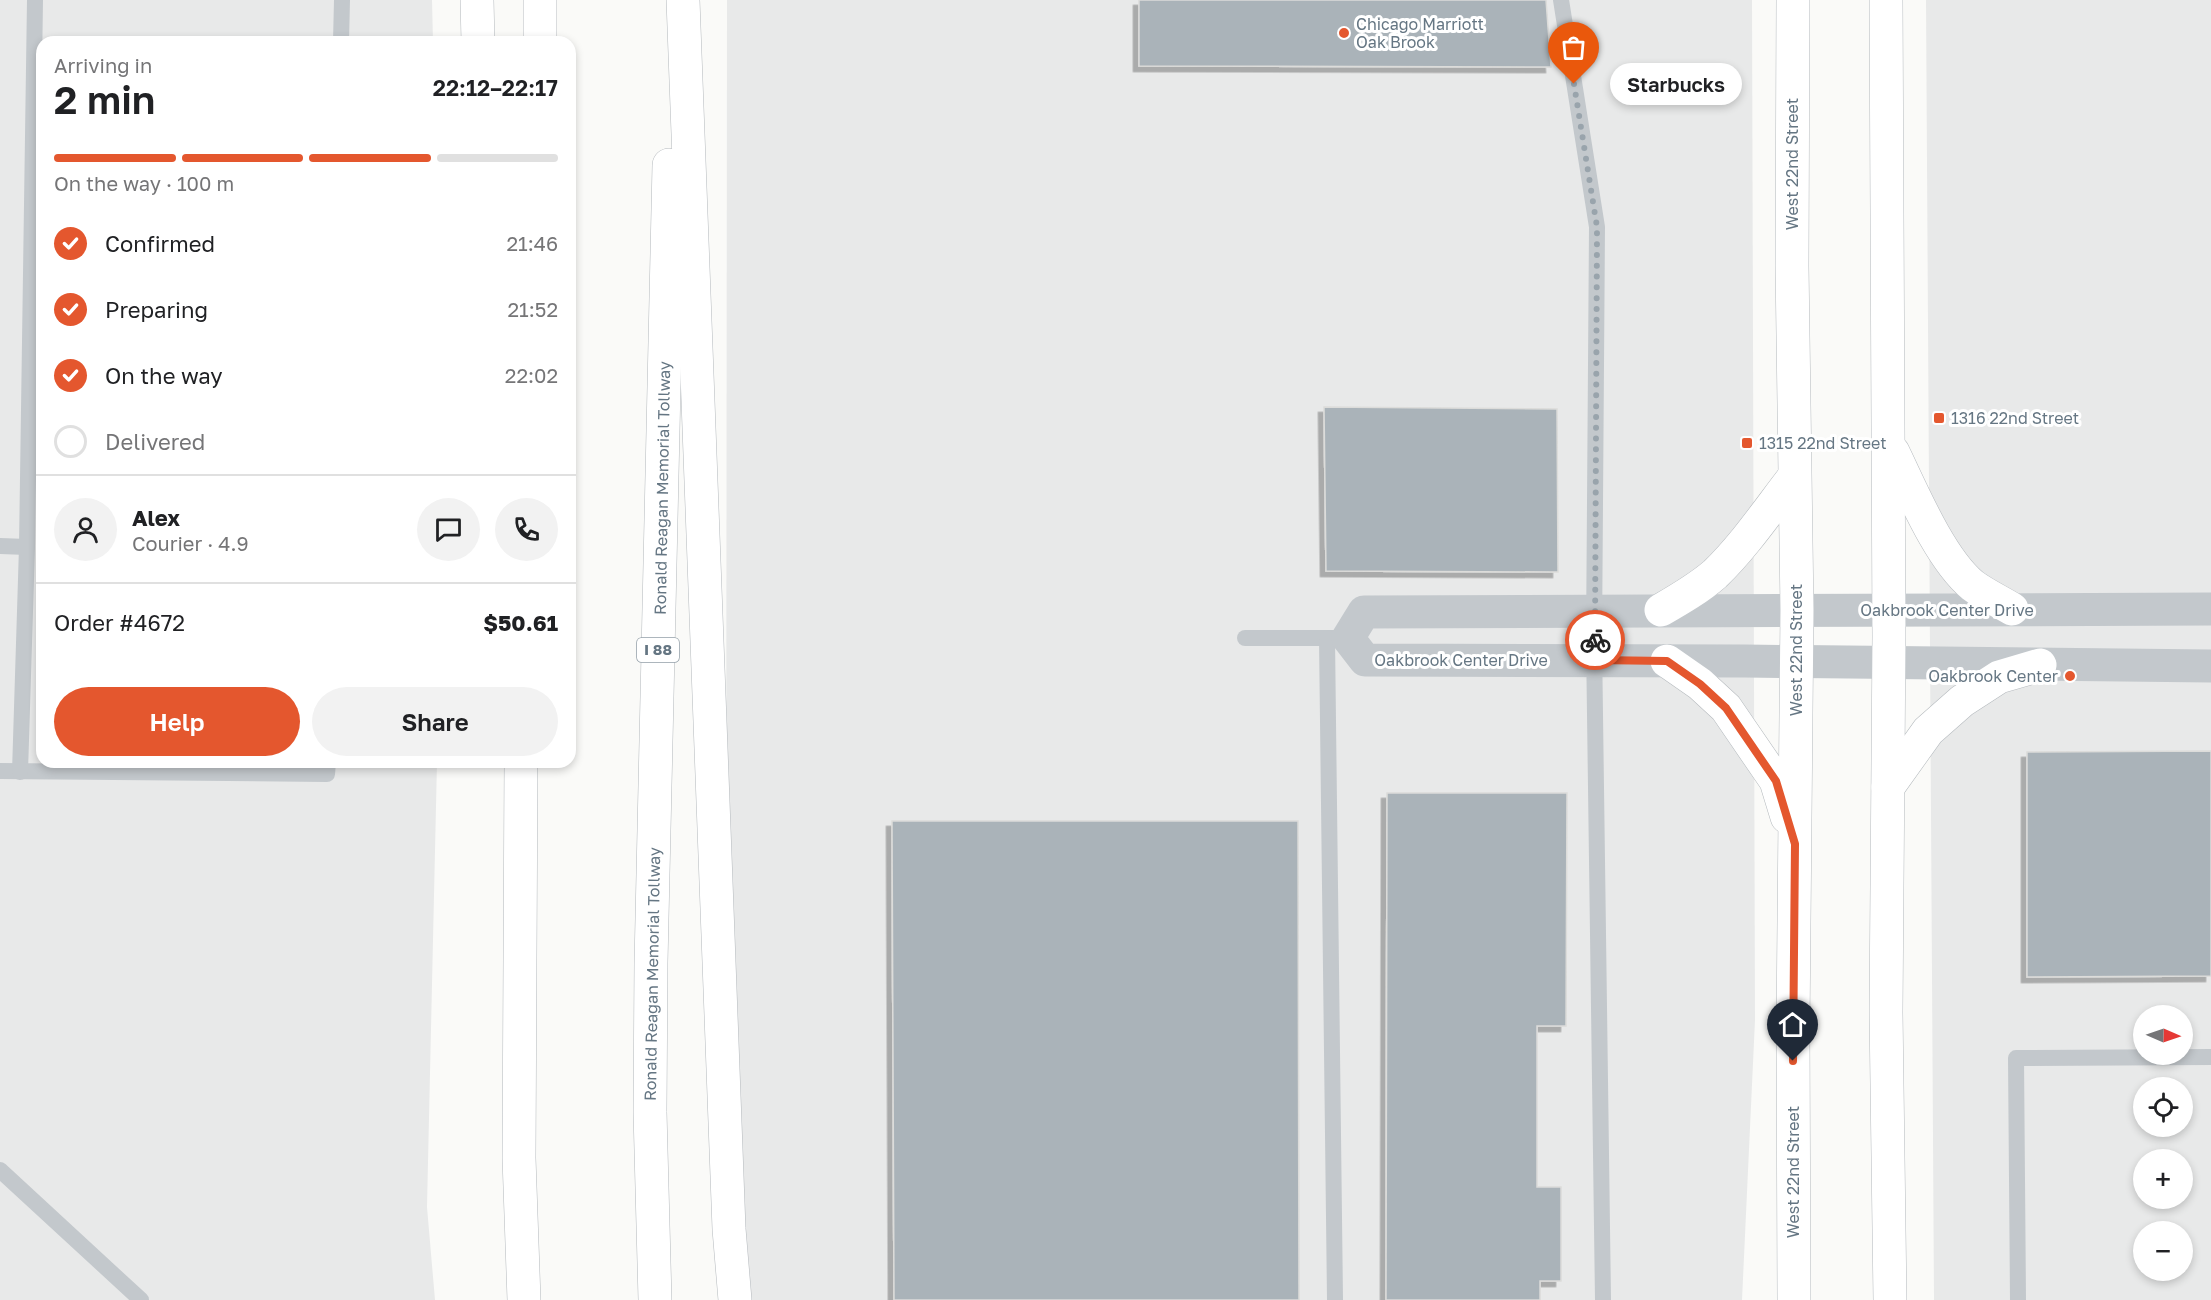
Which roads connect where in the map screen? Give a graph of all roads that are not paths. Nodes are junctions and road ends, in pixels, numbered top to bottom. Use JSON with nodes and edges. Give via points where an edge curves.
{"nodes":[{"id":1,"x":35,"y":0,"type":"edge"},
{"id":2,"x":342,"y":0,"type":"edge"},
{"id":3,"x":477,"y":0,"type":"edge"},
{"id":4,"x":540,"y":0,"type":"edge"},
{"id":5,"x":673,"y":0,"type":"edge"},
{"id":6,"x":683,"y":0,"type":"edge"},
{"id":7,"x":1561,"y":0,"type":"edge"},
{"id":8,"x":1793,"y":0,"type":"edge"},
{"id":9,"x":1886,"y":0,"type":"edge"},
{"id":10,"x":341,"y":36,"type":"edge"},
{"id":11,"x":478,"y":36,"type":"edge"},
{"id":12,"x":540,"y":36,"type":"edge"},
{"id":13,"x":1888,"y":444,"type":"junction"},
{"id":14,"x":1794,"y":477,"type":"junction"},
{"id":15,"x":0,"y":546,"type":"edge"},
{"id":16,"x":27,"y":547,"type":"junction"},
{"id":17,"x":2012,"y":609,"type":"junction"},
{"id":18,"x":2211,"y":609,"type":"edge"},
{"id":19,"x":1595,"y":610,"type":"junction"},
{"id":20,"x":1661,"y":610,"type":"junction"},
{"id":21,"x":1797,"y":610,"type":"junction"},
{"id":22,"x":1889,"y":610,"type":"junction"},
{"id":23,"x":1245,"y":638,"type":"dead end"},
{"id":24,"x":1337,"y":638,"type":"junction"},
{"id":25,"x":1595,"y":660,"type":"junction"},
{"id":26,"x":1667,"y":661,"type":"junction"},
{"id":27,"x":1797,"y":662,"type":"junction"},
{"id":28,"x":1889,"y":663,"type":"junction"},
{"id":29,"x":2040,"y":664,"type":"junction"},
{"id":30,"x":2211,"y":666,"type":"edge"},
{"id":31,"x":328,"y":768,"type":"edge"},
{"id":32,"x":503,"y":768,"type":"edge"},
{"id":33,"x":521,"y":768,"type":"edge"},
{"id":34,"x":0,"y":771,"type":"edge"},
{"id":35,"x":20,"y":772,"type":"junction"},
{"id":36,"x":1888,"y":787,"type":"junction"},
{"id":37,"x":1795,"y":844,"type":"junction"},
{"id":38,"x":2211,"y":1057,"type":"edge"},
{"id":39,"x":519,"y":1158,"type":"junction"},
{"id":40,"x":0,"y":1170,"type":"edge"},
{"id":41,"x":141,"y":1300,"type":"edge"},
{"id":42,"x":524,"y":1300,"type":"edge"},
{"id":43,"x":655,"y":1300,"type":"edge"},
{"id":44,"x":735,"y":1300,"type":"edge"},
{"id":45,"x":1335,"y":1300,"type":"edge"},
{"id":46,"x":1603,"y":1300,"type":"edge"},
{"id":47,"x":1794,"y":1300,"type":"edge"},
{"id":48,"x":1890,"y":1300,"type":"edge"},
{"id":49,"x":2018,"y":1300,"type":"edge"}],
"edges":[{"from":1,"to":16,"type":"lane"},
{"from":2,"to":10,"type":"lane"},
{"from":3,"to":11,"type":"main road"},
{"from":4,"to":12,"type":"main road"},
{"from":5,"to":43,"type":"main road","name":"Ronald Reagan Memorial Tollway","number":"I 88","via":[[651,963]]},
{"from":6,"to":44,"type":"main road","via":[[729,1228]]},
{"from":7,"to":19,"type":"lane","via":[[1597,227]]},
{"from":8,"to":14,"type":"main road","name":"West 22nd Street"},
{"from":9,"to":13,"type":"main road"},
{"from":13,"to":17,"type":"main road","via":[[1947,555],[1972,584]]},
{"from":13,"to":22,"type":"main road"},
{"from":14,"to":20,"type":"main road","via":[[1715,574]]},
{"from":14,"to":21,"type":"main road","name":"West 22nd Street"},
{"from":15,"to":16,"type":"lane"},
{"from":16,"to":35,"type":"lane"},
{"from":17,"to":18,"type":"street","name":"Oakbrook Center Drive"},
{"from":17,"to":22,"type":"street","name":"Oakbrook Center Drive"},
{"from":19,"to":20,"type":"street","name":"Oakbrook Center Drive"},
{"from":19,"to":24,"type":"street","name":"Oakbrook Center Drive","via":[[1364,612]]},
{"from":19,"to":25,"type":"lane"},
{"from":20,"to":21,"type":"street","name":"Oakbrook Center Drive"},
{"from":21,"to":22,"type":"street","name":"Oakbrook Center Drive"},
{"from":21,"to":27,"type":"main road","name":"West 22nd Street"},
{"from":22,"to":28,"type":"main road"},
{"from":23,"to":24,"type":"lane"},
{"from":24,"to":25,"type":"street","name":"Oakbrook Center Drive","via":[[1365,660]]},
{"from":24,"to":45,"type":"lane"},
{"from":25,"to":26,"type":"street","name":"Oakbrook Center Drive"},
{"from":25,"to":46,"type":"lane"},
{"from":26,"to":27,"type":"street","name":"Oakbrook Center Drive"},
{"from":26,"to":37,"type":"main road","via":[[1726,708],[1754,747],[1776,781]]},
{"from":27,"to":28,"type":"street","name":"Oakbrook Center Drive"},
{"from":27,"to":37,"type":"main road","name":"West 22nd Street"},
{"from":28,"to":29,"type":"street","name":"Oakbrook Center Drive"},
{"from":28,"to":36,"type":"main road"},
{"from":29,"to":30,"type":"street","name":"Oakbrook Center Drive"},
{"from":29,"to":36,"type":"main road","via":[[1999,677],[1962,702],[1928,731]]},
{"from":31,"to":35,"type":"lane","via":[[327,774]]},
{"from":32,"to":39,"type":"main road"},
{"from":33,"to":39,"type":"main road"},
{"from":34,"to":35,"type":"lane"},
{"from":36,"to":48,"type":"main road"},
{"from":37,"to":47,"type":"main road","name":"West 22nd Street"},
{"from":38,"to":49,"type":"lane","via":[[2016,1058]]},
{"from":39,"to":42,"type":"main road"},
{"from":40,"to":41,"type":"lane"}]}
